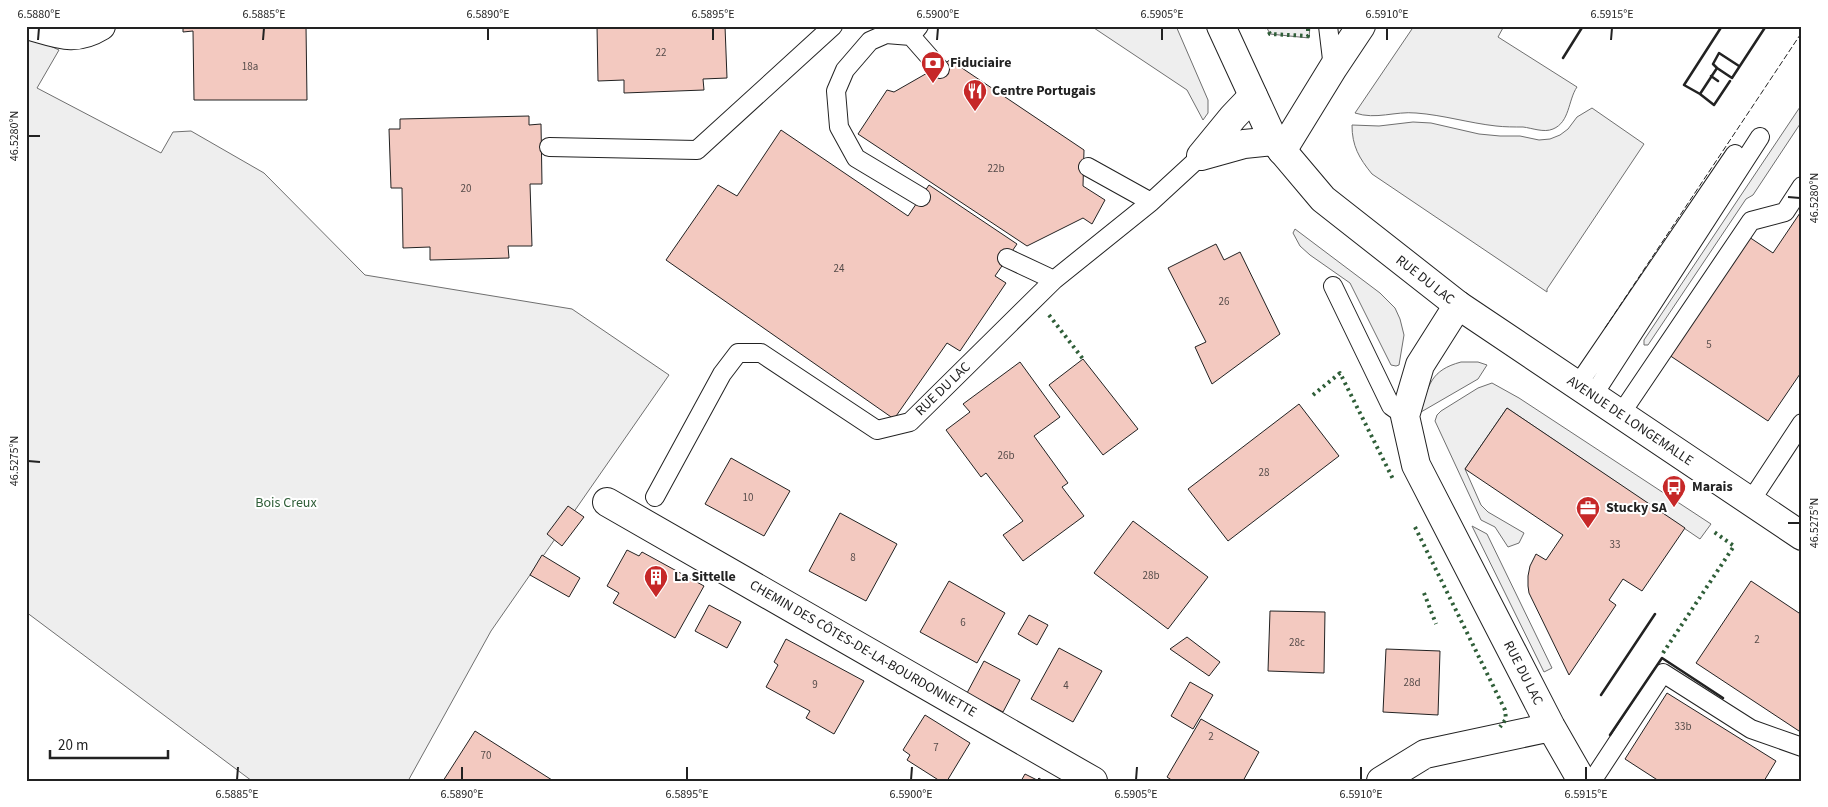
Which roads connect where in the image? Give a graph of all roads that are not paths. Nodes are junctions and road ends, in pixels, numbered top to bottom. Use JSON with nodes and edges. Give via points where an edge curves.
{"nodes":[{"id":1,"x":31,"y":26,"type":"edge"},
{"id":2,"x":101,"y":26,"type":"edge"},
{"id":3,"x":833,"y":26,"type":"edge"},
{"id":4,"x":1221,"y":26,"type":"edge"},
{"id":5,"x":1328,"y":26,"type":"edge"},
{"id":6,"x":1361,"y":26,"type":"edge"},
{"id":7,"x":915,"y":31,"type":"edge"},
{"id":8,"x":1333,"y":68,"type":"junction"},
{"id":9,"x":940,"y":69,"type":"dead end"},
{"id":10,"x":1253,"y":96,"type":"junction"},
{"id":11,"x":1756,"y":134,"type":"dead end"},
{"id":12,"x":1278,"y":146,"type":"junction"},
{"id":13,"x":549,"y":147,"type":"dead end"},
{"id":14,"x":1201,"y":156,"type":"junction"},
{"id":15,"x":1088,"y":168,"type":"dead end"},
{"id":16,"x":1802,"y":186,"type":"edge"},
{"id":17,"x":920,"y":198,"type":"dead end"},
{"id":18,"x":1151,"y":202,"type":"junction"},
{"id":19,"x":1007,"y":258,"type":"dead end"},
{"id":20,"x":1054,"y":280,"type":"junction"},
{"id":21,"x":1333,"y":286,"type":"dead end"},
{"id":22,"x":1458,"y":306,"type":"junction"},
{"id":23,"x":1585,"y":391,"type":"junction"},
{"id":24,"x":1620,"y":415,"type":"junction"},
{"id":25,"x":1405,"y":416,"type":"junction"},
{"id":26,"x":1802,"y":423,"type":"edge"},
{"id":27,"x":655,"y":497,"type":"dead end"},
{"id":28,"x":607,"y":502,"type":"dead end"},
{"id":29,"x":1750,"y":502,"type":"junction"},
{"id":30,"x":1802,"y":536,"type":"edge"},
{"id":31,"x":1552,"y":727,"type":"junction"},
{"id":32,"x":1802,"y":746,"type":"edge"},
{"id":33,"x":1093,"y":781,"type":"edge"},
{"id":34,"x":1381,"y":781,"type":"edge"},
{"id":35,"x":1582,"y":781,"type":"edge"},
{"id":36,"x":1592,"y":781,"type":"edge"}],
"edges":[{"from":1,"to":2,"type":"street","via":[[68,37],[91,32]]},
{"from":3,"to":13,"type":"lane","via":[[697,150]]},
{"from":4,"to":10,"type":"street","name":"RUE DU LAC"},
{"from":5,"to":8,"type":"lane"},
{"from":6,"to":8,"type":"street"},
{"from":7,"to":9,"type":"lane"},
{"from":7,"to":17,"type":"lane","via":[[886,34],[870,41],[845,70],[836,91],[838,127],[856,158]]},
{"from":8,"to":12,"type":"street"},
{"from":10,"to":12,"type":"street","name":"RUE DU LAC"},
{"from":10,"to":14,"type":"street"},
{"from":11,"to":23,"type":"lane"},
{"from":12,"to":14,"type":"street","via":[[1244,144]]},
{"from":12,"to":22,"type":"street","name":"RUE DU LAC","via":[[1323,199]]},
{"from":14,"to":18,"type":"lane","name":"RUE DU LAC"},
{"from":15,"to":18,"type":"lane"},
{"from":16,"to":24,"type":"lane","via":[[1785,212],[1751,221]]},
{"from":18,"to":20,"type":"lane","name":"RUE DU LAC"},
{"from":19,"to":20,"type":"lane"},
{"from":20,"to":27,"type":"lane","name":"RUE DU LAC","via":[[910,422],[877,430],[761,353],[738,353],[722,374]]},
{"from":21,"to":25,"type":"lane","via":[[1391,406]]},
{"from":22,"to":23,"type":"street","name":"AVENUE DE LONGEMALLE"},
{"from":22,"to":25,"type":"street","name":"RUE DU LAC","via":[[1420,365]]},
{"from":23,"to":24,"type":"street","name":"AVENUE DE LONGEMALLE"},
{"from":24,"to":29,"type":"street","name":"AVENUE DE LONGEMALLE"},
{"from":25,"to":31,"type":"street","name":"RUE DU LAC","via":[[1416,466]]},
{"from":26,"to":29,"type":"lane"},
{"from":28,"to":33,"type":"street","name":"CHEMIN DES CÔTES-DE-LA-BOURDONNETTE"},
{"from":29,"to":30,"type":"street","name":"AVENUE DE LONGEMALLE"},
{"from":31,"to":34,"type":"street","via":[[1425,754]]},
{"from":31,"to":35,"type":"street","name":"RUE DU LAC"},
{"from":32,"to":36,"type":"lane","via":[[1750,728],[1664,673]]}]}
